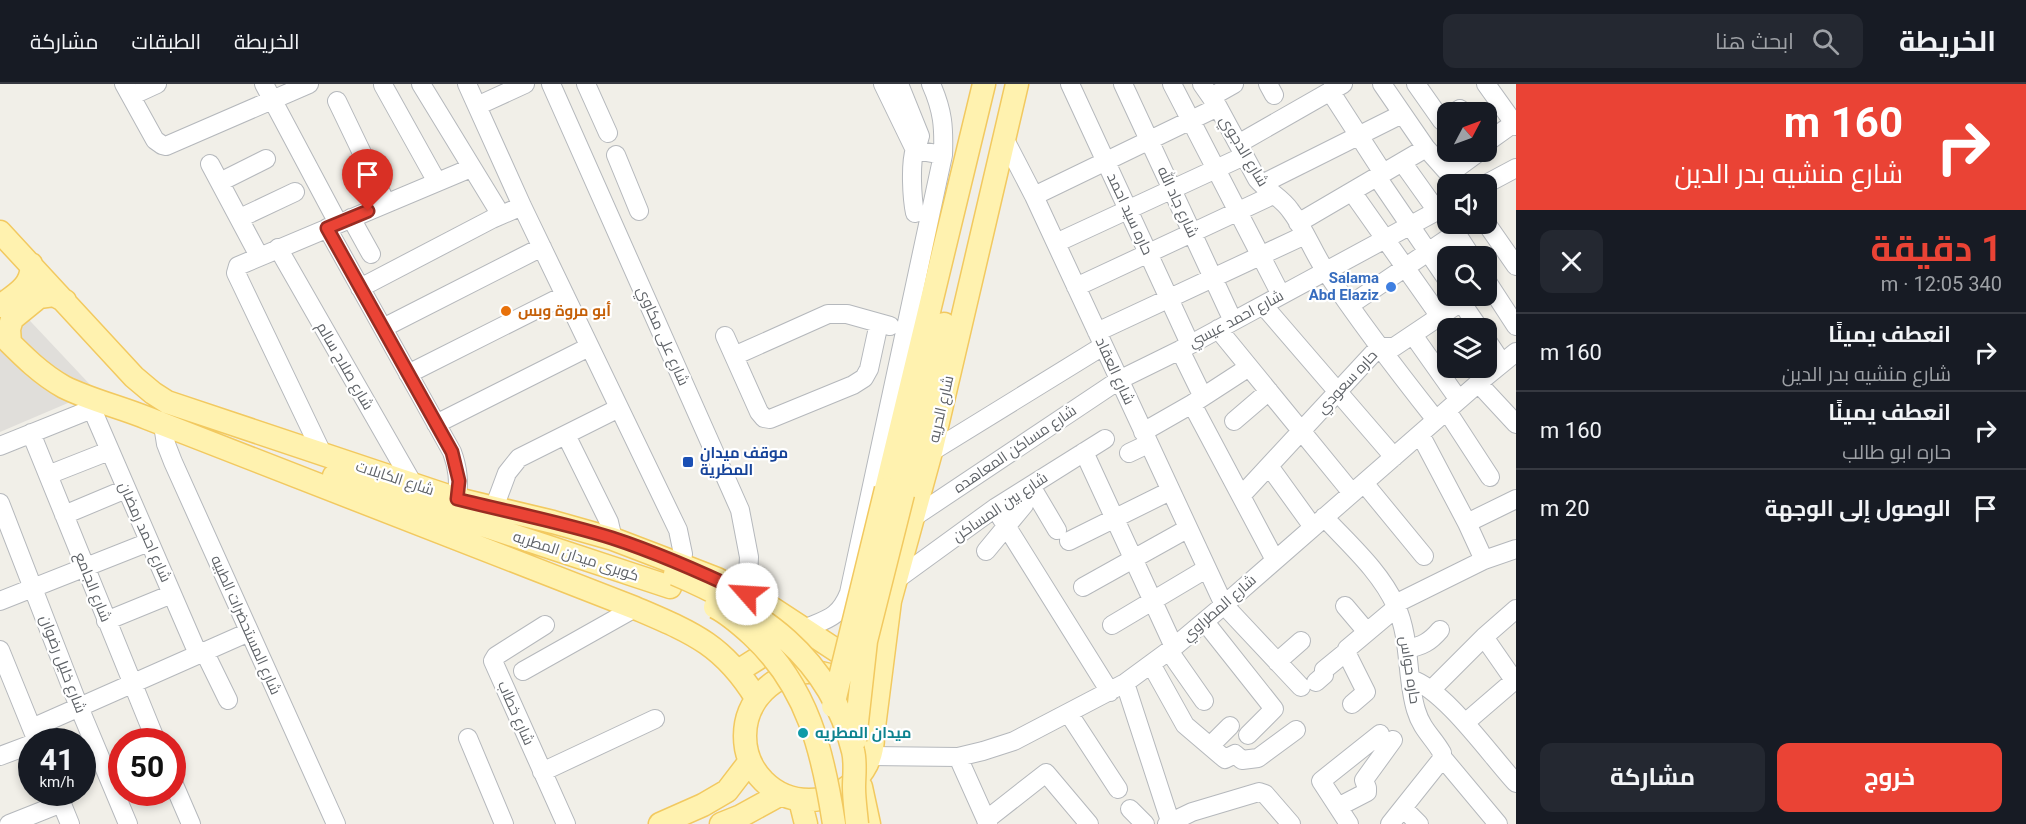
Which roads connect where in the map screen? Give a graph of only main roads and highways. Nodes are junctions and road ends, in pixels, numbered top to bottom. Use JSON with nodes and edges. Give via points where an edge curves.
{"nodes":[{"id":1,"x":984,"y":84,"type":"edge"},
{"id":2,"x":1004,"y":84,"type":"edge"},
{"id":3,"x":1017,"y":84,"type":"edge"},
{"id":4,"x":0,"y":232,"type":"edge"},
{"id":5,"x":31,"y":264,"type":"junction"},
{"id":6,"x":65,"y":301,"type":"junction"},
{"id":7,"x":0,"y":306,"type":"edge"},
{"id":8,"x":5,"y":338,"type":"edge"},
{"id":9,"x":188,"y":435,"type":"junction"},
{"id":10,"x":894,"y":491,"type":"junction"},
{"id":11,"x":502,"y":510,"type":"junction"},
{"id":12,"x":676,"y":575,"type":"junction"},
{"id":13,"x":893,"y":590,"type":"junction"},
{"id":14,"x":849,"y":593,"type":"road end"},
{"id":15,"x":804,"y":629,"type":"junction"},
{"id":16,"x":738,"y":671,"type":"junction"},
{"id":17,"x":756,"y":698,"type":"junction"},
{"id":18,"x":868,"y":711,"type":"junction"},
{"id":19,"x":866,"y":748,"type":"junction"},
{"id":20,"x":750,"y":761,"type":"junction"},
{"id":21,"x":859,"y":777,"type":"junction"},
{"id":22,"x":827,"y":779,"type":"junction"},
{"id":23,"x":790,"y":797,"type":"junction"},
{"id":24,"x":708,"y":815,"type":"edge"},
{"id":25,"x":660,"y":824,"type":"edge"},
{"id":26,"x":721,"y":824,"type":"edge"},
{"id":27,"x":806,"y":824,"type":"edge"},
{"id":28,"x":834,"y":824,"type":"edge"},
{"id":29,"x":857,"y":824,"type":"edge"},
{"id":30,"x":869,"y":824,"type":"edge"}],
"edges":[{"from":1,"to":10,"type":"main road"},
{"from":2,"to":10,"type":"main road"},
{"from":3,"to":13,"type":"main road","name":"شارع الحريه","via":[[931,452]]},
{"from":4,"to":5,"type":"main road","name":"شارع الكابلات"},
{"from":5,"to":6,"type":"main road","name":"شارع الكابلات"},
{"from":5,"to":7,"type":"main road","via":[[28,282]]},
{"from":6,"to":8,"type":"main road","via":[[54,295],[39,297],[12,319]]},
{"from":6,"to":11,"type":"main road","name":"شارع الكابلات","via":[[134,377],[167,402],[457,499]]},
{"from":8,"to":9,"type":"main road","via":[[40,371],[90,404]]},
{"from":9,"to":12,"type":"main road","name":"كوبرى ميدان المطريه","via":[[251,449]]},
{"from":9,"to":16,"type":"main road","via":[[696,635]]},
{"from":10,"to":19,"type":"main road","bridge":true,"via":[[856,715]]},
{"from":10,"to":22,"type":"main road","bridge":true,"via":[[834,698]]},
{"from":11,"to":12,"type":"main road","name":"كوبرى ميدان المطريه","via":[[550,532]]},
{"from":11,"to":12,"type":"main road","name":"شارع الكابلات","via":[[613,539]]},
{"from":12,"to":15,"type":"main road","name":"شارع الكابلات","via":[[747,594]]},
{"from":12,"to":19,"type":"main road","name":"كوبرى ميدان المطريه","bridge":true,"via":[[747,610],[795,647],[818,673],[844,720]]},
{"from":12,"to":22,"type":"main road","name":"كوبرى ميدان المطريه","bridge":true,"via":[[698,598],[743,627],[780,663],[813,728]]},
{"from":13,"to":14,"type":"main road","via":[[887,605],[865,612],[855,606]]},
{"from":13,"to":19,"type":"main road","name":"شارع الحريه"},
{"from":15,"to":16,"type":"main road"},
{"from":15,"to":18,"type":"main road","name":"شارع الكابلات","via":[[857,667],[868,690]]},
{"from":16,"to":17,"type":"main road"},
{"from":17,"to":18,"type":"main road","via":[[780,678],[800,672],[821,673],[850,686]]},
{"from":17,"to":20,"type":"main road","via":[[745,729]]},
{"from":18,"to":19,"type":"main road"},
{"from":19,"to":21,"type":"main road"},
{"from":19,"to":29,"type":"main road","name":"كوبرى ميدان المطريه","bridge":true,"via":[[854,790]]},
{"from":20,"to":23,"type":"main road","via":[[762,780]]},
{"from":20,"to":24,"type":"main road"},
{"from":21,"to":23,"type":"main road","via":[[837,794],[819,800]]},
{"from":21,"to":30,"type":"main road"},
{"from":22,"to":28,"type":"main road","name":"كوبرى ميدان المطريه","bridge":true},
{"from":23,"to":26,"type":"main road"},
{"from":23,"to":27,"type":"main road"},
{"from":24,"to":25,"type":"main road"}]}
